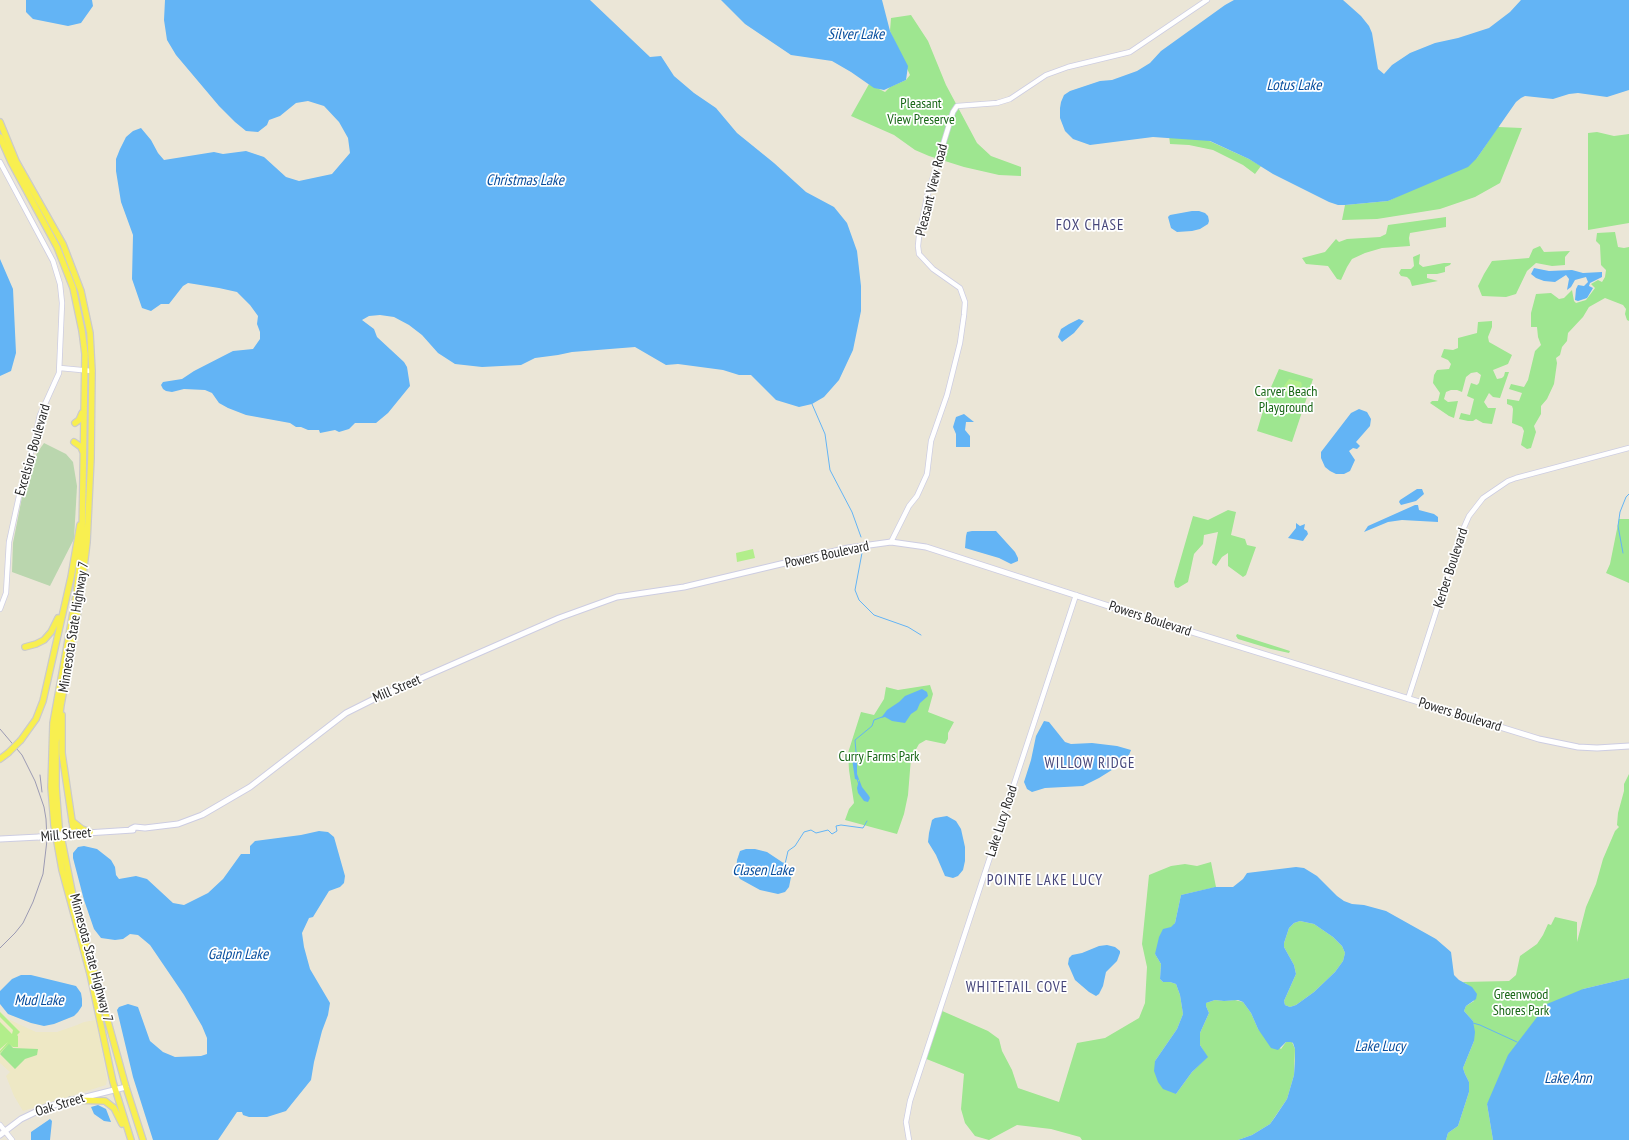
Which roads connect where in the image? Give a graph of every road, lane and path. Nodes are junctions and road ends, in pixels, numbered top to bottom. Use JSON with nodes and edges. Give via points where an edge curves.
{"nodes":[{"id":1,"x":1207,"y":0,"type":"edge"},
{"id":2,"x":0,"y":122,"type":"edge"},
{"id":3,"x":0,"y":137,"type":"edge"},
{"id":4,"x":0,"y":162,"type":"edge"},
{"id":5,"x":60,"y":368,"type":"junction"},
{"id":6,"x":84,"y":370,"type":"junction"},
{"id":7,"x":92,"y":371,"type":"junction"},
{"id":8,"x":84,"y":399,"type":"junction"},
{"id":9,"x":75,"y":423,"type":"dead end"},
{"id":10,"x":74,"y":442,"type":"dead end"},
{"id":11,"x":1629,"y":448,"type":"edge"},
{"id":12,"x":83,"y":455,"type":"junction"},
{"id":13,"x":83,"y":502,"type":"junction"},
{"id":14,"x":891,"y":542,"type":"junction"},
{"id":15,"x":71,"y":577,"type":"junction"},
{"id":16,"x":670,"y":589,"type":"joint"},
{"id":17,"x":1076,"y":595,"type":"junction"},
{"id":18,"x":0,"y":609,"type":"edge"},
{"id":19,"x":25,"y":647,"type":"dead end"},
{"id":20,"x":66,"y":676,"type":"junction"},
{"id":21,"x":1408,"y":699,"type":"junction"},
{"id":22,"x":1629,"y":746,"type":"edge"},
{"id":23,"x":0,"y":759,"type":"edge"},
{"id":24,"x":72,"y":821,"type":"junction"},
{"id":25,"x":90,"y":832,"type":"junction"},
{"id":26,"x":72,"y":834,"type":"junction"},
{"id":27,"x":0,"y":839,"type":"edge"},
{"id":28,"x":126,"y":1087,"type":"junction"},
{"id":29,"x":115,"y":1090,"type":"junction"},
{"id":30,"x":71,"y":1100,"type":"junction"},
{"id":31,"x":0,"y":1125,"type":"edge"},
{"id":32,"x":5,"y":1131,"type":"junction"},
{"id":33,"x":0,"y":1135,"type":"edge"},
{"id":34,"x":130,"y":1138,"type":"edge"},
{"id":35,"x":12,"y":1140,"type":"edge"},
{"id":36,"x":143,"y":1140,"type":"edge"},
{"id":37,"x":909,"y":1140,"type":"edge"}],
"edges":[{"from":1,"to":14,"type":"street","name":"Pleasant View Road","via":[[1130,52],[1046,75],[1010,99],[957,106],[953,112],[918,236],[919,254],[933,269],[960,288],[964,295],[960,343],[948,394],[931,441],[927,474]]},
{"from":2,"to":7,"type":"main road","name":"Minnesota State Highway 7","via":[[16,161],[52,225],[73,270],[86,309]]},
{"from":3,"to":6,"type":"main road","name":"Minnesota State Highway 7","via":[[47,227],[66,270],[79,313],[84,341]]},
{"from":4,"to":5,"type":"street","name":"Excelsior Boulevard","via":[[48,250],[57,273],[62,304]]},
{"from":5,"to":6,"type":"street"},
{"from":5,"to":18,"type":"street","name":"Excelsior Boulevard","via":[[40,415],[21,487],[9,542],[6,593]]},
{"from":6,"to":7,"type":"street"},
{"from":6,"to":8,"type":"main road","name":"Minnesota State Highway 7"},
{"from":7,"to":20,"type":"main road","name":"Minnesota State Highway 7","via":[[87,542],[80,600]]},
{"from":8,"to":9,"type":"main road","via":[[80,418]]},
{"from":8,"to":12,"type":"main road","name":"Minnesota State Highway 7"},
{"from":10,"to":12,"type":"main road","via":[[81,447]]},
{"from":11,"to":21,"type":"street","name":"Kerber Boulevard","via":[[1516,478],[1483,498],[1469,516],[1461,534]]},
{"from":12,"to":13,"type":"main road","name":"Minnesota State Highway 7"},
{"from":13,"to":15,"type":"main road"},
{"from":13,"to":29,"type":"main road","name":"Minnesota State Highway 7","via":[[76,596],[53,723],[51,787],[58,849],[92,980]]},
{"from":14,"to":16,"type":"main road","name":"Powers Boulevard","via":[[848,548]]},
{"from":14,"to":17,"type":"main road","name":"Powers Boulevard","via":[[926,547]]},
{"from":15,"to":19,"type":"main road","via":[[51,632],[44,640]]},
{"from":15,"to":23,"type":"main road","bridge":true,"via":[[43,702],[36,719],[21,740]]},
{"from":16,"to":25,"type":"main road","name":"Mill Street","via":[[618,597],[559,618],[378,697],[346,713],[251,786],[202,815],[178,824],[142,830]]},
{"from":17,"to":21,"type":"main road","name":"Powers Boulevard"},
{"from":17,"to":37,"type":"street","name":"Lake Lucy Road","via":[[910,1101],[906,1122]]},
{"from":20,"to":24,"type":"main road","via":[[62,711],[62,753]]},
{"from":20,"to":28,"type":"main road","name":"Minnesota State Highway 7","via":[[56,742],[59,826],[72,891]]},
{"from":21,"to":22,"type":"main road","name":"Powers Boulevard","via":[[1539,739],[1578,747]]},
{"from":24,"to":25,"type":"main road"},
{"from":24,"to":26,"type":"main road"},
{"from":25,"to":26,"type":"main road","name":"Mill Street"},
{"from":26,"to":27,"type":"main road","name":"Mill Street","bridge":true},
{"from":28,"to":29,"type":"main road","name":"Oak Street"},
{"from":28,"to":36,"type":"main road","name":"Minnesota State Highway 7"},
{"from":29,"to":30,"type":"main road","name":"Oak Street"},
{"from":29,"to":34,"type":"main road","name":"Minnesota State Highway 7"},
{"from":30,"to":32,"type":"main road","name":"Oak Street","via":[[38,1110],[20,1119]]},
{"from":30,"to":34,"type":"main road","via":[[101,1100],[109,1104],[114,1108]]},
{"from":31,"to":32,"type":"street"},
{"from":32,"to":33,"type":"main road","name":"Oak Street"},
{"from":32,"to":35,"type":"street"}]}
